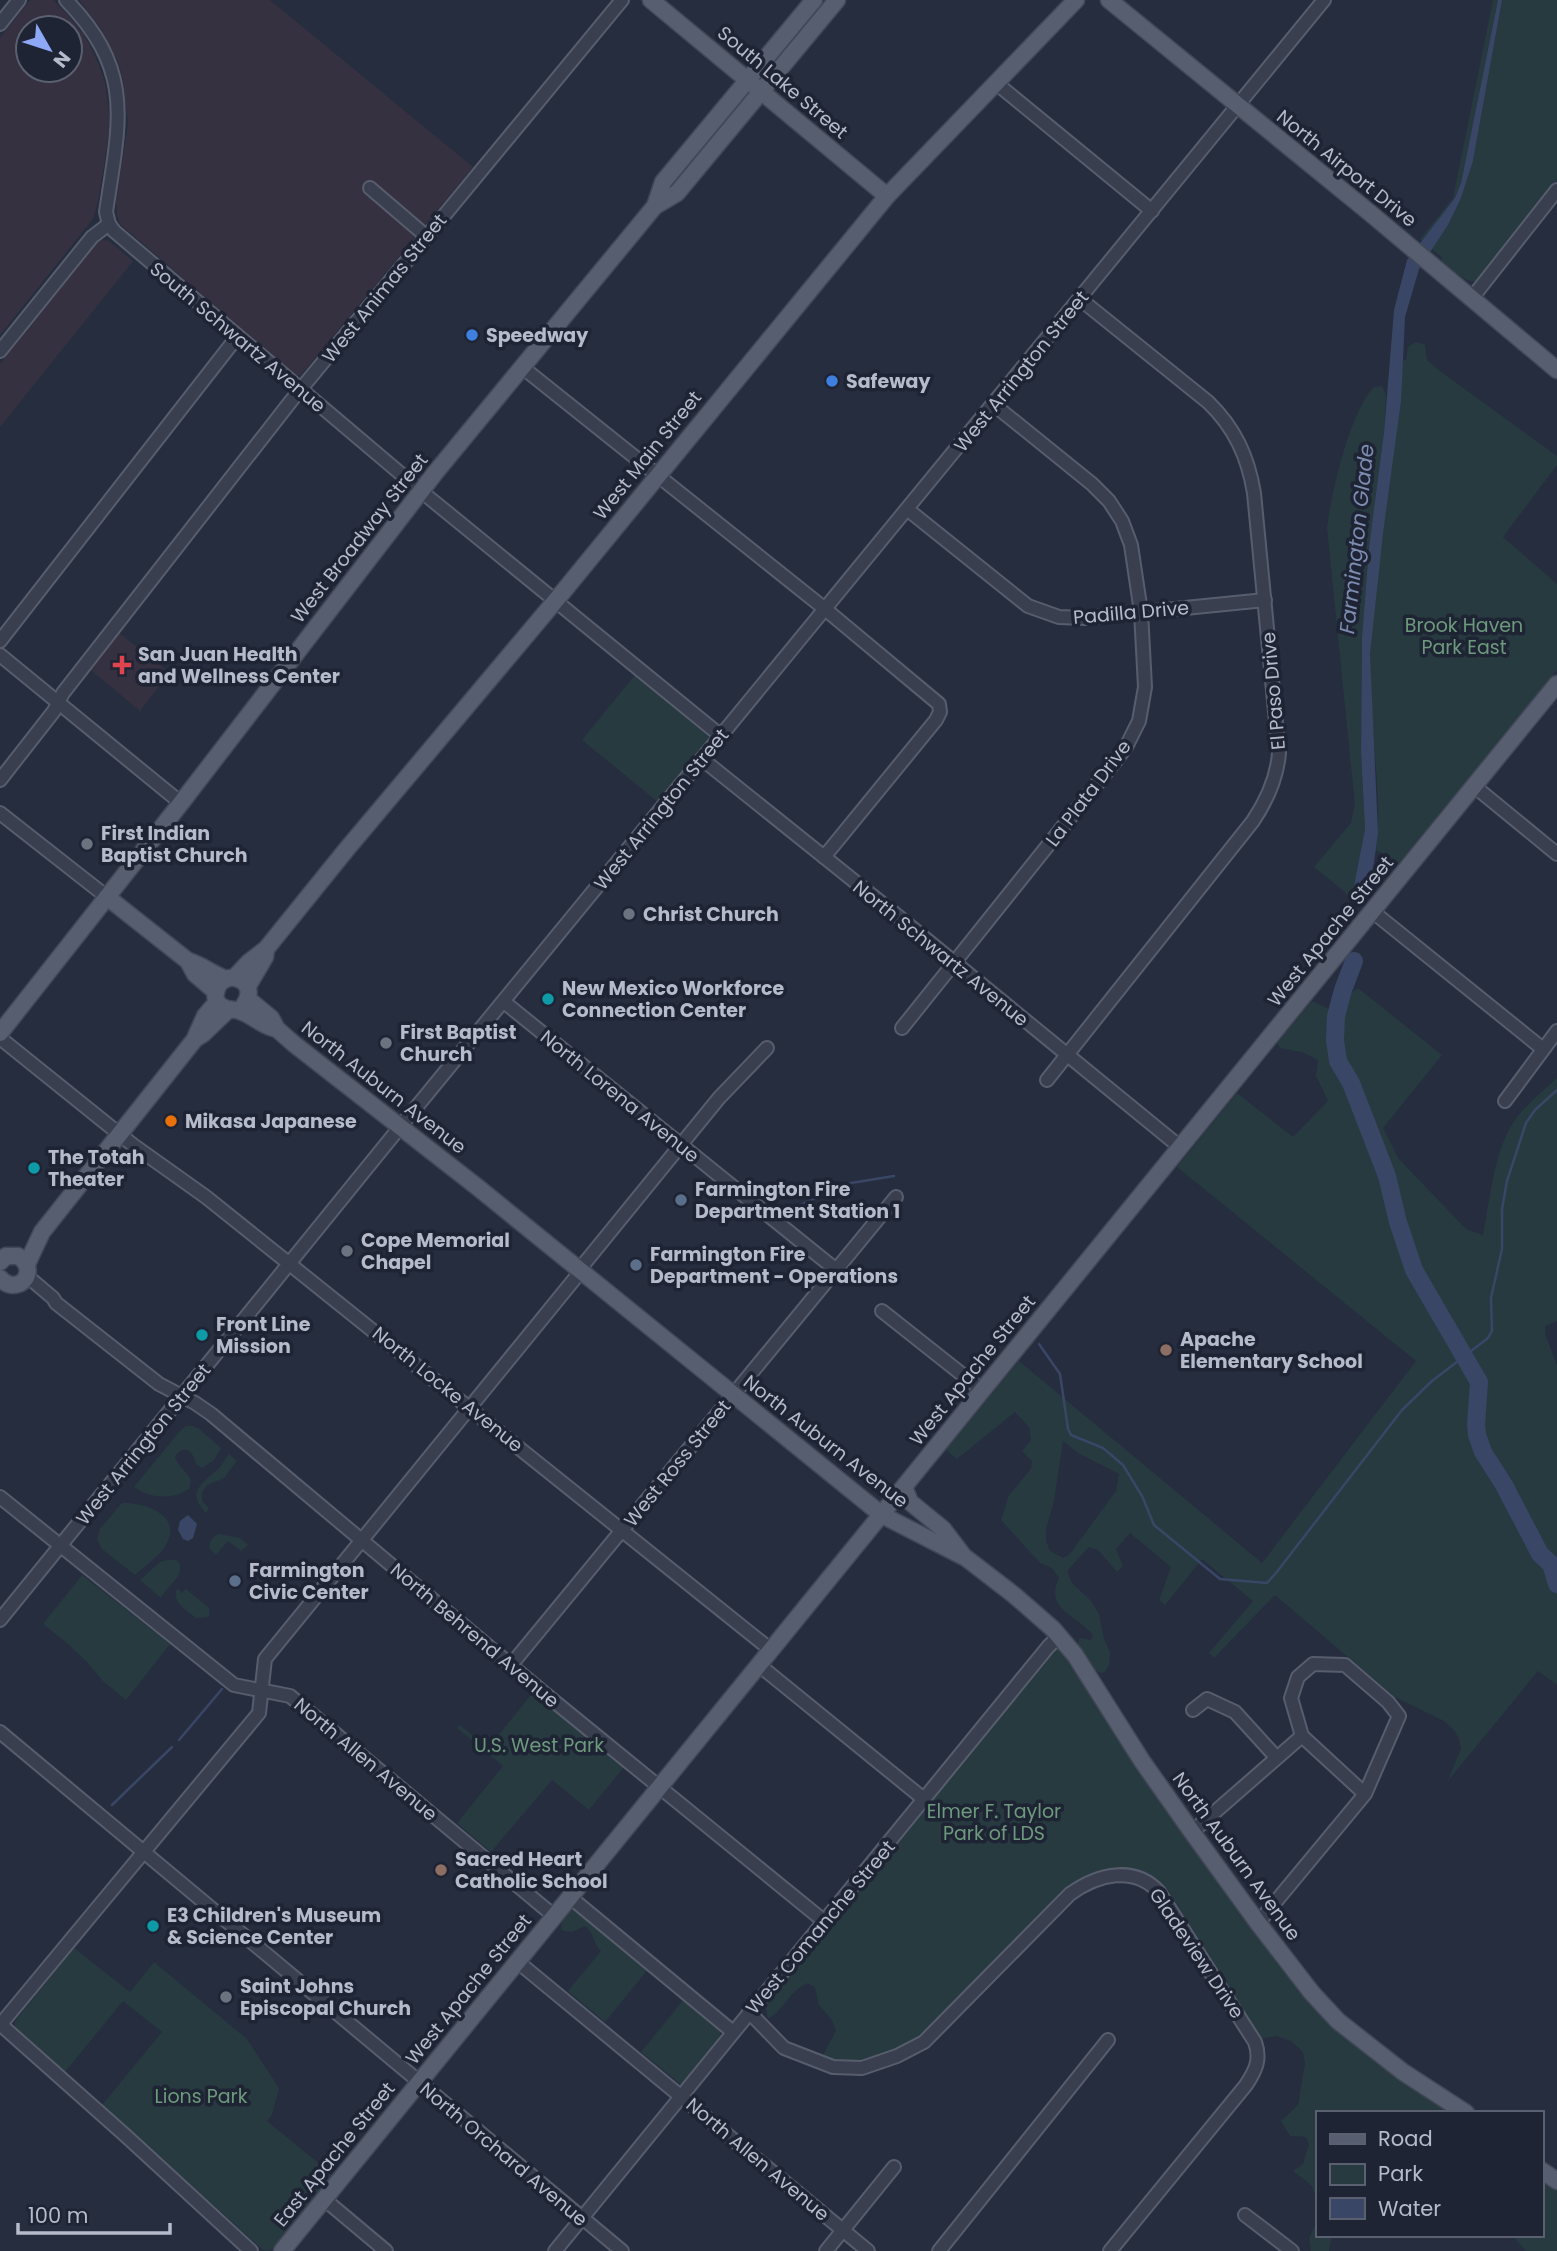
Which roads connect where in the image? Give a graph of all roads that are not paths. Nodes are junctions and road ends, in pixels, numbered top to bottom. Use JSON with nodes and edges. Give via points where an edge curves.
{"nodes":[{"id":1,"x":19,"y":0,"type":"edge"},
{"id":2,"x":66,"y":0,"type":"edge"},
{"id":3,"x":622,"y":0,"type":"edge"},
{"id":4,"x":651,"y":0,"type":"edge"},
{"id":5,"x":814,"y":0,"type":"edge"},
{"id":6,"x":837,"y":0,"type":"edge"},
{"id":7,"x":1076,"y":0,"type":"edge"},
{"id":8,"x":1109,"y":0,"type":"edge"},
{"id":9,"x":1324,"y":0,"type":"edge"},
{"id":10,"x":0,"y":24,"type":"edge"},
{"id":11,"x":996,"y":83,"type":"junction"},
{"id":12,"x":755,"y":85,"type":"junction"},
{"id":13,"x":1238,"y":106,"type":"junction"},
{"id":14,"x":370,"y":188,"type":"dead end"},
{"id":15,"x":1557,"y":190,"type":"edge"},
{"id":16,"x":887,"y":196,"type":"junction"},
{"id":17,"x":1152,"y":211,"type":"junction"},
{"id":18,"x":108,"y":224,"type":"junction"},
{"id":19,"x":426,"y":236,"type":"junction"},
{"id":20,"x":1472,"y":298,"type":"junction"},
{"id":21,"x":1080,"y":299,"type":"junction"},
{"id":22,"x":237,"y":337,"type":"junction"},
{"id":23,"x":0,"y":351,"type":"edge"},
{"id":24,"x":522,"y":368,"type":"junction"},
{"id":25,"x":1557,"y":370,"type":"edge"},
{"id":26,"x":300,"y":389,"type":"junction"},
{"id":27,"x":993,"y":404,"type":"junction"},
{"id":28,"x":657,"y":476,"type":"junction"},
{"id":29,"x":421,"y":491,"type":"junction"},
{"id":30,"x":907,"y":509,"type":"junction"},
{"id":31,"x":1265,"y":600,"type":"junction"},
{"id":32,"x":554,"y":601,"type":"junction"},
{"id":33,"x":825,"y":609,"type":"junction"},
{"id":34,"x":1141,"y":612,"type":"junction"},
{"id":35,"x":0,"y":641,"type":"edge"},
{"id":36,"x":0,"y":655,"type":"edge"},
{"id":37,"x":1557,"y":684,"type":"edge"},
{"id":38,"x":58,"y":703,"type":"junction"},
{"id":39,"x":720,"y":736,"type":"junction"},
{"id":40,"x":702,"y":760,"type":"junction"},
{"id":41,"x":0,"y":780,"type":"edge"},
{"id":42,"x":1474,"y":786,"type":"junction"},
{"id":43,"x":181,"y":803,"type":"junction"},
{"id":44,"x":0,"y":813,"type":"edge"},
{"id":45,"x":1557,"y":854,"type":"edge"},
{"id":46,"x":824,"y":857,"type":"junction"},
{"id":47,"x":107,"y":897,"type":"junction"},
{"id":48,"x":1372,"y":911,"type":"junction"},
{"id":49,"x":954,"y":963,"type":"junction"},
{"id":50,"x":232,"y":994,"type":"junction"},
{"id":51,"x":504,"y":1002,"type":"junction"},
{"id":52,"x":902,"y":1028,"type":"dead end"},
{"id":53,"x":1557,"y":1031,"type":"edge"},
{"id":54,"x":0,"y":1036,"type":"edge"},
{"id":55,"x":766,"y":1048,"type":"dead end"},
{"id":56,"x":1543,"y":1049,"type":"junction"},
{"id":57,"x":1067,"y":1056,"type":"junction"},
{"id":58,"x":1047,"y":1080,"type":"dead end"},
{"id":59,"x":1505,"y":1101,"type":"dead end"},
{"id":60,"x":400,"y":1127,"type":"junction"},
{"id":61,"x":120,"y":1134,"type":"junction"},
{"id":62,"x":680,"y":1145,"type":"junction"},
{"id":63,"x":1180,"y":1147,"type":"junction"},
{"id":64,"x":896,"y":1197,"type":"dead end"},
{"id":65,"x":290,"y":1263,"type":"junction"},
{"id":66,"x":835,"y":1269,"type":"junction"},
{"id":67,"x":580,"y":1270,"type":"junction"},
{"id":68,"x":10,"y":1271,"type":"edge"},
{"id":69,"x":882,"y":1311,"type":"dead end"},
{"id":70,"x":983,"y":1391,"type":"junction"},
{"id":71,"x":733,"y":1395,"type":"junction"},
{"id":72,"x":181,"y":1397,"type":"junction"},
{"id":73,"x":470,"y":1408,"type":"junction"},
{"id":74,"x":904,"y":1487,"type":"junction"},
{"id":75,"x":0,"y":1497,"type":"edge"},
{"id":76,"x":881,"y":1515,"type":"junction"},
{"id":77,"x":622,"y":1530,"type":"junction"},
{"id":78,"x":362,"y":1541,"type":"junction"},
{"id":79,"x":61,"y":1546,"type":"junction"},
{"id":80,"x":966,"y":1558,"type":"junction"},
{"id":81,"x":0,"y":1620,"type":"edge"},
{"id":82,"x":1059,"y":1636,"type":"junction"},
{"id":83,"x":771,"y":1650,"type":"junction"},
{"id":84,"x":511,"y":1665,"type":"junction"},
{"id":85,"x":759,"y":1665,"type":"junction"},
{"id":86,"x":261,"y":1690,"type":"junction"},
{"id":87,"x":1194,"y":1710,"type":"dead end"},
{"id":88,"x":0,"y":1732,"type":"edge"},
{"id":89,"x":1302,"y":1736,"type":"junction"},
{"id":90,"x":1276,"y":1757,"type":"junction"},
{"id":91,"x":659,"y":1787,"type":"junction"},
{"id":92,"x":1365,"y":1794,"type":"junction"},
{"id":93,"x":925,"y":1800,"type":"junction"},
{"id":94,"x":1192,"y":1832,"type":"junction"},
{"id":95,"x":144,"y":1852,"type":"junction"},
{"id":96,"x":570,"y":1897,"type":"junction"},
{"id":97,"x":554,"y":1916,"type":"junction"},
{"id":98,"x":825,"y":1922,"type":"junction"},
{"id":99,"x":1258,"y":1923,"type":"junction"},
{"id":100,"x":518,"y":1962,"type":"junction"},
{"id":101,"x":750,"y":2012,"type":"junction"},
{"id":102,"x":0,"y":2024,"type":"edge"},
{"id":103,"x":733,"y":2032,"type":"junction"},
{"id":104,"x":1108,"y":2040,"type":"dead end"},
{"id":105,"x":419,"y":2083,"type":"junction"},
{"id":106,"x":682,"y":2096,"type":"junction"},
{"id":107,"x":1463,"y":2111,"type":"edge"},
{"id":108,"x":894,"y":2167,"type":"dead end"},
{"id":109,"x":324,"y":2199,"type":"junction"},
{"id":110,"x":1245,"y":2215,"type":"dead end"},
{"id":111,"x":582,"y":2218,"type":"junction"},
{"id":112,"x":842,"y":2230,"type":"junction"},
{"id":113,"x":251,"y":2251,"type":"edge"},
{"id":114,"x":282,"y":2251,"type":"edge"},
{"id":115,"x":386,"y":2251,"type":"edge"},
{"id":116,"x":555,"y":2251,"type":"edge"},
{"id":117,"x":622,"y":2251,"type":"edge"},
{"id":118,"x":826,"y":2251,"type":"edge"},
{"id":119,"x":868,"y":2251,"type":"edge"},
{"id":120,"x":939,"y":2251,"type":"edge"},
{"id":121,"x":1110,"y":2251,"type":"edge"},
{"id":122,"x":1292,"y":2251,"type":"edge"}],
"edges":[{"from":1,"to":10,"type":"street"},
{"from":2,"to":18,"type":"street","via":[[104,51],[117,92],[119,127]]},
{"from":3,"to":19,"type":"street","name":"West Animas Street"},
{"from":4,"to":12,"type":"main road","name":"South Lake Street"},
{"from":5,"to":12,"type":"main road","name":"West Broadway Street"},
{"from":6,"to":12,"type":"main road","name":"West Broadway Street"},
{"from":7,"to":11,"type":"main road","name":"West Main Street"},
{"from":8,"to":13,"type":"main road","name":"North Airport Drive"},
{"from":9,"to":13,"type":"street","name":"West Arrington Street"},
{"from":11,"to":16,"type":"main road","name":"West Main Street"},
{"from":11,"to":17,"type":"street"},
{"from":12,"to":16,"type":"main road","name":"South Lake Street"},
{"from":12,"to":24,"type":"main road","name":"West Broadway Street","via":[[663,182],[655,206]]},
{"from":13,"to":17,"type":"street","name":"West Arrington Street"},
{"from":13,"to":20,"type":"main road","name":"North Airport Drive"},
{"from":14,"to":19,"type":"street"},
{"from":15,"to":20,"type":"street"},
{"from":16,"to":28,"type":"main road","name":"West Main Street"},
{"from":17,"to":21,"type":"street","name":"West Arrington Street"},
{"from":18,"to":22,"type":"street","name":"South Schwartz Avenue"},
{"from":18,"to":23,"type":"street","via":[[92,237]]},
{"from":19,"to":26,"type":"street","name":"West Animas Street"},
{"from":20,"to":25,"type":"main road","name":"North Airport Drive"},
{"from":21,"to":27,"type":"street","name":"West Arrington Street"},
{"from":21,"to":31,"type":"street","name":"El Paso Drive","via":[[1208,402],[1234,433],[1255,493]]},
{"from":22,"to":26,"type":"street","name":"South Schwartz Avenue"},
{"from":22,"to":35,"type":"street"},
{"from":24,"to":28,"type":"street"},
{"from":24,"to":29,"type":"main road","name":"West Broadway Street"},
{"from":26,"to":29,"type":"street","name":"South Schwartz Avenue"},
{"from":26,"to":38,"type":"street","name":"West Animas Street"},
{"from":27,"to":30,"type":"street","name":"West Arrington Street"},
{"from":27,"to":34,"type":"street","name":"La Plata Drive","via":[[1109,501],[1131,545]]},
{"from":28,"to":32,"type":"main road","name":"West Main Street"},
{"from":28,"to":33,"type":"street"},
{"from":29,"to":32,"type":"street","name":"South Schwartz Avenue"},
{"from":29,"to":43,"type":"main road","name":"West Broadway Street"},
{"from":30,"to":33,"type":"street","name":"West Arrington Street"},
{"from":30,"to":34,"type":"street","name":"Padilla Drive","via":[[1036,610],[1073,619]]},
{"from":31,"to":34,"type":"street","name":"Padilla Drive"},
{"from":31,"to":57,"type":"street","name":"El Paso Drive","via":[[1279,753],[1266,800]]},
{"from":32,"to":39,"type":"street"},
{"from":32,"to":50,"type":"main road","name":"West Main Street","via":[[266,949],[248,962]]},
{"from":33,"to":39,"type":"street","name":"West Arrington Street"},
{"from":33,"to":46,"type":"street","via":[[940,708],[936,720]]},
{"from":34,"to":49,"type":"street","name":"La Plata Drive","via":[[1145,687],[1132,735]]},
{"from":36,"to":38,"type":"street"},
{"from":37,"to":42,"type":"main road","name":"West Apache Street"},
{"from":38,"to":41,"type":"street","name":"West Animas Street"},
{"from":38,"to":43,"type":"street"},
{"from":39,"to":40,"type":"street","name":"West Arrington Street"},
{"from":40,"to":46,"type":"street","name":"North Schwartz Avenue"},
{"from":40,"to":51,"type":"street","name":"West Arrington Street"},
{"from":42,"to":45,"type":"street"},
{"from":42,"to":48,"type":"main road","name":"West Apache Street"},
{"from":43,"to":47,"type":"main road","name":"West Broadway Street"},
{"from":44,"to":47,"type":"street"},
{"from":46,"to":49,"type":"street","name":"North Schwartz Avenue"},
{"from":47,"to":50,"type":"main road","name":"North Auburn Avenue","via":[[188,961],[202,965]]},
{"from":47,"to":54,"type":"main road","name":"West Broadway Street"},
{"from":48,"to":56,"type":"street"},
{"from":48,"to":63,"type":"main road","name":"West Apache Street"},
{"from":49,"to":52,"type":"street","name":"La Plata Drive"},
{"from":49,"to":57,"type":"street","name":"North Schwartz Avenue"},
{"from":50,"to":60,"type":"main road","name":"North Auburn Avenue","via":[[263,1026],[277,1029]]},
{"from":50,"to":61,"type":"main road","name":"West Main Street","via":[[220,1016],[195,1039]]},
{"from":51,"to":60,"type":"street","name":"West Arrington Street"},
{"from":51,"to":62,"type":"street","name":"North Lorena Avenue"},
{"from":53,"to":56,"type":"street"},
{"from":54,"to":61,"type":"street","name":"North Locke Avenue"},
{"from":55,"to":62,"type":"street"},
{"from":56,"to":59,"type":"street"},
{"from":57,"to":58,"type":"street","name":"El Paso Drive"},
{"from":57,"to":63,"type":"street","name":"North Schwartz Avenue"},
{"from":60,"to":65,"type":"street","name":"West Arrington Street"},
{"from":60,"to":67,"type":"main road","name":"North Auburn Avenue"},
{"from":61,"to":65,"type":"street","name":"North Locke Avenue"},
{"from":61,"to":68,"type":"main road","name":"West Main Street"},
{"from":62,"to":66,"type":"street","name":"North Lorena Avenue"},
{"from":62,"to":67,"type":"street"},
{"from":63,"to":70,"type":"main road","name":"West Apache Street"},
{"from":64,"to":66,"type":"street","name":"West Ross Street"},
{"from":65,"to":72,"type":"street","name":"West Arrington Street"},
{"from":65,"to":73,"type":"street","name":"North Locke Avenue"},
{"from":66,"to":71,"type":"street","name":"West Ross Street"},
{"from":67,"to":71,"type":"main road","name":"North Auburn Avenue"},
{"from":67,"to":73,"type":"street"},
{"from":68,"to":72,"type":"street","name":"North Behrend Avenue","via":[[53,1298]]},
{"from":69,"to":70,"type":"street"},
{"from":70,"to":74,"type":"main road","name":"West Apache Street"},
{"from":71,"to":76,"type":"main road","name":"North Auburn Avenue"},
{"from":71,"to":77,"type":"street","name":"West Ross Street"},
{"from":72,"to":78,"type":"street","name":"North Behrend Avenue","via":[[211,1414]]},
{"from":72,"to":79,"type":"street","name":"West Arrington Street"},
{"from":73,"to":77,"type":"street","name":"North Locke Avenue"},
{"from":73,"to":78,"type":"street"},
{"from":74,"to":76,"type":"main road","name":"West Apache Street"},
{"from":74,"to":80,"type":"main road","via":[[910,1502],[943,1530]]},
{"from":75,"to":79,"type":"street","name":"North Allen Avenue"},
{"from":76,"to":80,"type":"main road","name":"North Auburn Avenue"},
{"from":76,"to":83,"type":"main road","name":"West Apache Street"},
{"from":77,"to":83,"type":"street","name":"North Locke Avenue"},
{"from":77,"to":84,"type":"street","name":"West Ross Street"},
{"from":78,"to":84,"type":"street","name":"North Behrend Avenue"},
{"from":78,"to":86,"type":"street","via":[[265,1659]]},
{"from":79,"to":81,"type":"street","name":"West Arrington Street"},
{"from":79,"to":86,"type":"street","name":"North Allen Avenue","via":[[234,1685]]},
{"from":80,"to":82,"type":"main road","name":"North Auburn Avenue"},
{"from":82,"to":93,"type":"street","name":"West Comanche Street"},
{"from":82,"to":94,"type":"main road","name":"North Auburn Avenue"},
{"from":83,"to":85,"type":"main road","name":"West Apache Street"},
{"from":84,"to":91,"type":"street","name":"North Behrend Avenue"},
{"from":85,"to":91,"type":"main road","name":"West Apache Street"},
{"from":85,"to":93,"type":"street"},
{"from":86,"to":95,"type":"street","via":[[259,1713]]},
{"from":86,"to":97,"type":"street","name":"North Allen Avenue","via":[[290,1696]]},
{"from":87,"to":90,"type":"street","via":[[1207,1699],[1235,1712]]},
{"from":88,"to":95,"type":"street","name":"North Orchard Avenue"},
{"from":89,"to":90,"type":"street"},
{"from":89,"to":92,"type":"street"},
{"from":89,"to":92,"type":"street","via":[[1291,1699],[1298,1677],[1313,1664],[1345,1665],[1388,1702],[1399,1716]]},
{"from":90,"to":94,"type":"street"},
{"from":91,"to":96,"type":"main road","name":"West Apache Street"},
{"from":91,"to":98,"type":"street","name":"North Behrend Avenue"},
{"from":92,"to":99,"type":"street"},
{"from":93,"to":98,"type":"street","name":"West Comanche Street"},
{"from":94,"to":99,"type":"main road","name":"North Auburn Avenue"},
{"from":95,"to":102,"type":"street"},
{"from":95,"to":105,"type":"street","name":"North Orchard Avenue"},
{"from":96,"to":97,"type":"main road","name":"West Apache Street"},
{"from":96,"to":103,"type":"street"},
{"from":97,"to":100,"type":"main road","name":"West Apache Street"},
{"from":98,"to":101,"type":"street","name":"West Comanche Street"},
{"from":99,"to":107,"type":"main road","name":"North Auburn Avenue","via":[[1338,2021]]},
{"from":100,"to":105,"type":"main road","name":"West Apache Street"},
{"from":100,"to":106,"type":"street","name":"North Allen Avenue"},
{"from":101,"to":103,"type":"street","name":"West Comanche Street"},
{"from":101,"to":121,"type":"street","name":"Gladeview Drive","via":[[785,2048],[833,2067],[862,2067],[897,2056],[925,2042],[1070,1894],[1123,1874],[1144,1879],[1159,1892],[1255,2042],[1258,2058],[1246,2085]]},
{"from":102,"to":113,"type":"street"},
{"from":103,"to":106,"type":"street","name":"West Comanche Street"},
{"from":104,"to":120,"type":"street"},
{"from":105,"to":109,"type":"main road","name":"East Apache Street"},
{"from":105,"to":111,"type":"street","name":"North Orchard Avenue"},
{"from":106,"to":111,"type":"street","name":"West Comanche Street"},
{"from":106,"to":112,"type":"street","name":"North Allen Avenue"},
{"from":108,"to":112,"type":"street"},
{"from":109,"to":114,"type":"main road","name":"East Apache Street"},
{"from":109,"to":115,"type":"street"},
{"from":110,"to":122,"type":"street"},
{"from":111,"to":116,"type":"street","name":"West Comanche Street"},
{"from":111,"to":117,"type":"street","name":"North Orchard Avenue"},
{"from":112,"to":118,"type":"street"},
{"from":112,"to":119,"type":"street","name":"North Allen Avenue"}]}
